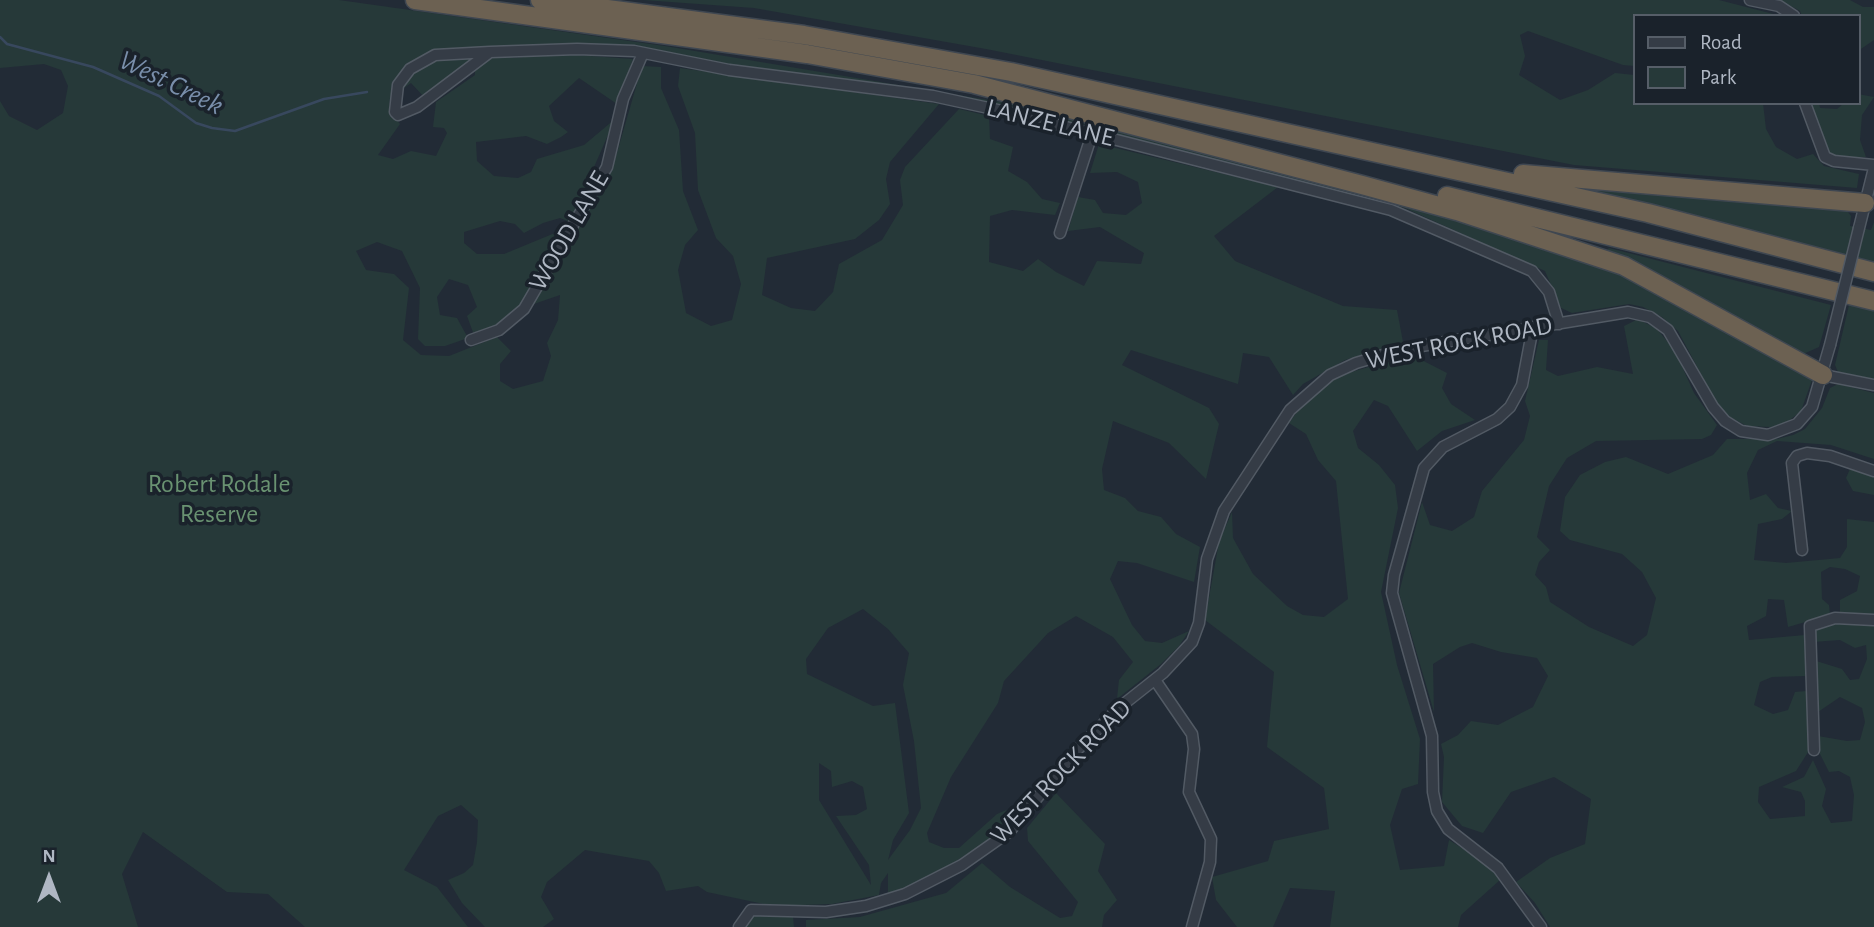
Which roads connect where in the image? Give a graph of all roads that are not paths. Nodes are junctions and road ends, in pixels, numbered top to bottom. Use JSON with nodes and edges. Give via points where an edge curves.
{"nodes":[{"id":1,"x":415,"y":0,"type":"edge"},
{"id":2,"x":540,"y":0,"type":"edge"},
{"id":3,"x":1750,"y":0,"type":"edge"},
{"id":4,"x":1791,"y":14,"type":"edge"},
{"id":5,"x":490,"y":52,"type":"junction"},
{"id":6,"x":643,"y":53,"type":"junction"},
{"id":7,"x":1160,"y":102,"type":"junction"},
{"id":8,"x":1806,"y":105,"type":"edge"},
{"id":9,"x":1123,"y":122,"type":"junction"},
{"id":10,"x":1092,"y":134,"type":"junction"},
{"id":11,"x":1874,"y":166,"type":"edge"},
{"id":12,"x":1865,"y":203,"type":"junction"},
{"id":13,"x":1060,"y":233,"type":"dead end"},
{"id":14,"x":1874,"y":272,"type":"edge"},
{"id":15,"x":1874,"y":302,"type":"edge"},
{"id":16,"x":1559,"y":324,"type":"junction"},
{"id":17,"x":1533,"y":327,"type":"junction"},
{"id":18,"x":471,"y":340,"type":"dead end"},
{"id":19,"x":1823,"y":375,"type":"junction"},
{"id":20,"x":1874,"y":385,"type":"edge"},
{"id":21,"x":1874,"y":471,"type":"edge"},
{"id":22,"x":1802,"y":550,"type":"dead end"},
{"id":23,"x":1874,"y":620,"type":"edge"},
{"id":24,"x":1155,"y":680,"type":"junction"},
{"id":25,"x":1814,"y":750,"type":"dead end"},
{"id":26,"x":739,"y":927,"type":"edge"},
{"id":27,"x":1192,"y":927,"type":"edge"},
{"id":28,"x":1541,"y":927,"type":"edge"}],
"edges":[{"from":1,"to":9,"type":"highway","via":[[807,54],[974,83]]},
{"from":2,"to":7,"type":"highway","via":[[804,35]]},
{"from":3,"to":4,"type":"street","via":[[1779,6]]},
{"from":5,"to":5,"type":"street","name":"LANZE LANE","via":[[435,55],[422,61],[398,85],[395,112],[398,115],[417,107]]},
{"from":5,"to":6,"type":"street","name":"LANZE LANE","via":[[577,49]]},
{"from":6,"to":10,"type":"street","name":"LANZE LANE","via":[[729,70],[920,94]]},
{"from":6,"to":18,"type":"street","name":"WOOD LANE","via":[[622,99],[607,167],[524,309],[499,330]]},
{"from":7,"to":12,"type":"highway","via":[[1518,174]]},
{"from":7,"to":14,"type":"highway","via":[[1648,213]]},
{"from":8,"to":11,"type":"street","via":[[1825,156]]},
{"from":9,"to":15,"type":"highway","via":[[1607,233]]},
{"from":9,"to":19,"type":"highway","via":[[1457,211],[1599,257],[1660,283]]},
{"from":10,"to":13,"type":"street"},
{"from":10,"to":16,"type":"street","name":"LANZE LANE","via":[[1417,219],[1532,271],[1549,292]]},
{"from":11,"to":12,"type":"street","name":"WEST ROCK ROAD"},
{"from":12,"to":19,"type":"street","name":"WEST ROCK ROAD","bridge":true},
{"from":16,"to":17,"type":"street","name":"WEST ROCK ROAD"},
{"from":16,"to":19,"type":"street","name":"WEST ROCK ROAD","via":[[1619,311],[1660,323],[1677,341],[1717,413],[1732,427],[1750,434],[1779,433],[1797,424],[1812,407]]},
{"from":17,"to":24,"type":"street","name":"WEST ROCK ROAD","via":[[1387,353],[1343,369],[1303,396],[1281,421],[1224,511],[1207,559],[1196,633],[1186,650]]},
{"from":17,"to":28,"type":"street","via":[[1522,385],[1510,407],[1497,419],[1443,447],[1424,468],[1392,593],[1432,736],[1437,811],[1448,829],[1498,868]]},
{"from":19,"to":20,"type":"street"},
{"from":21,"to":22,"type":"street","via":[[1830,456],[1797,456],[1793,463]]},
{"from":23,"to":25,"type":"street","via":[[1835,618],[1810,626]]},
{"from":24,"to":26,"type":"street","name":"WEST ROCK ROAD","via":[[1074,753],[1009,832],[962,865],[924,887],[886,901],[826,912],[751,910]]},
{"from":24,"to":27,"type":"street","via":[[1192,734],[1189,792],[1211,839],[1210,862]]}]}
